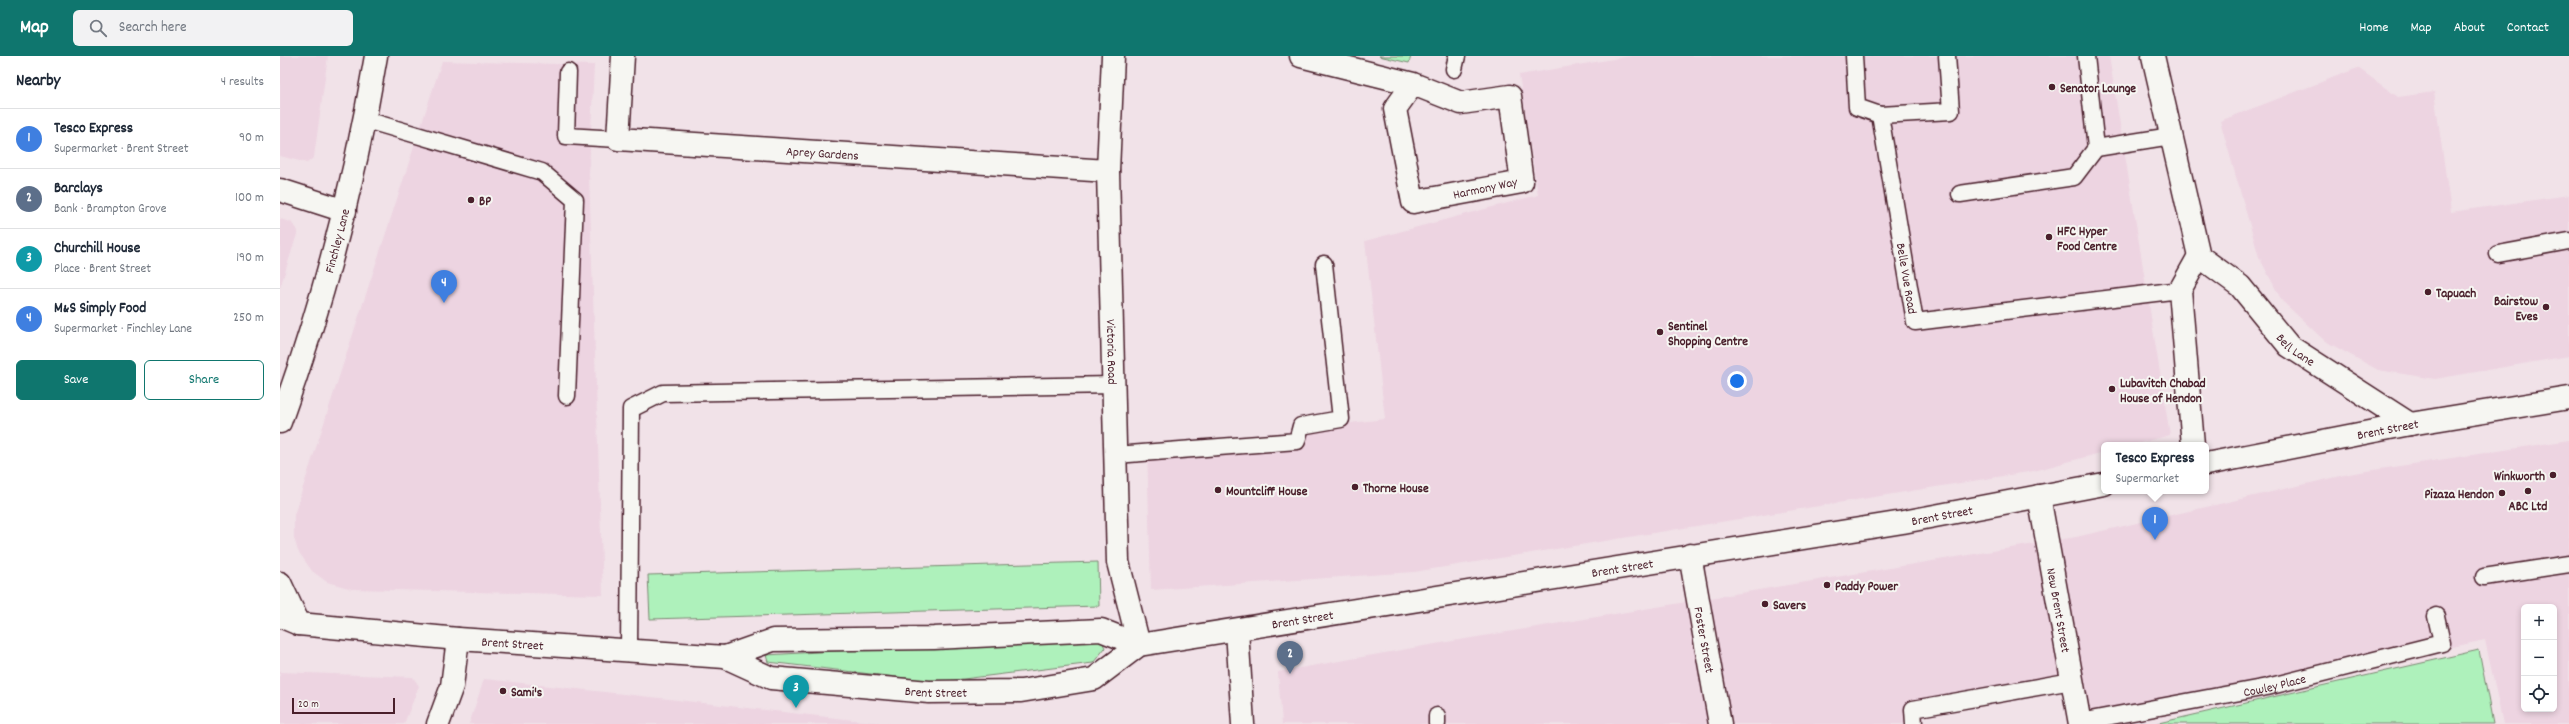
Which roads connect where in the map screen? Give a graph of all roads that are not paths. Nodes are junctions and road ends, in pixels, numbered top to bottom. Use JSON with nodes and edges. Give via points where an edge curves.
{"nodes":[{"id":1,"x":376,"y":56,"type":"edge"},
{"id":2,"x":622,"y":56,"type":"edge"},
{"id":3,"x":1113,"y":56,"type":"edge"},
{"id":4,"x":1301,"y":56,"type":"edge"},
{"id":5,"x":1854,"y":56,"type":"edge"},
{"id":6,"x":1947,"y":56,"type":"edge"},
{"id":7,"x":2086,"y":56,"type":"edge"},
{"id":8,"x":2153,"y":56,"type":"edge"},
{"id":9,"x":568,"y":72,"type":"dead end"},
{"id":10,"x":1413,"y":84,"type":"junction"},
{"id":11,"x":1880,"y":115,"type":"junction"},
{"id":12,"x":366,"y":120,"type":"junction"},
{"id":13,"x":2172,"y":136,"type":"junction"},
{"id":14,"x":618,"y":139,"type":"junction"},
{"id":15,"x":2096,"y":148,"type":"junction"},
{"id":16,"x":1108,"y":171,"type":"junction"},
{"id":17,"x":280,"y":190,"type":"edge"},
{"id":18,"x":1960,"y":194,"type":"dead end"},
{"id":19,"x":345,"y":211,"type":"junction"},
{"id":20,"x":2569,"y":242,"type":"edge"},
{"id":21,"x":2498,"y":254,"type":"dead end"},
{"id":22,"x":2199,"y":256,"type":"junction"},
{"id":23,"x":1324,"y":264,"type":"dead end"},
{"id":24,"x":2180,"y":290,"type":"junction"},
{"id":25,"x":1115,"y":385,"type":"junction"},
{"id":26,"x":567,"y":396,"type":"dead end"},
{"id":27,"x":2569,"y":398,"type":"edge"},
{"id":28,"x":280,"y":422,"type":"edge"},
{"id":29,"x":2410,"y":424,"type":"junction"},
{"id":30,"x":2193,"y":442,"type":"edge"},
{"id":31,"x":1116,"y":454,"type":"junction"},
{"id":32,"x":2209,"y":463,"type":"edge"},
{"id":33,"x":2101,"y":485,"type":"edge"},
{"id":34,"x":2039,"y":496,"type":"junction"},
{"id":35,"x":1690,"y":555,"type":"junction"},
{"id":36,"x":2569,"y":564,"type":"edge"},
{"id":37,"x":2484,"y":577,"type":"dead end"},
{"id":38,"x":280,"y":583,"type":"edge"},
{"id":39,"x":2436,"y":616,"type":"dead end"},
{"id":40,"x":286,"y":623,"type":"edge"},
{"id":41,"x":1237,"y":630,"type":"junction"},
{"id":42,"x":458,"y":639,"type":"junction"},
{"id":43,"x":1139,"y":645,"type":"junction"},
{"id":44,"x":629,"y":650,"type":"junction"},
{"id":45,"x":725,"y":657,"type":"junction"},
{"id":46,"x":2072,"y":681,"type":"junction"},
{"id":47,"x":2080,"y":723,"type":"edge"},
{"id":48,"x":438,"y":724,"type":"edge"},
{"id":49,"x":1243,"y":724,"type":"edge"},
{"id":50,"x":1720,"y":724,"type":"edge"},
{"id":51,"x":1914,"y":724,"type":"edge"}],
"edges":[{"from":1,"to":12,"type":"main road","name":"Finchley Lane"},
{"from":2,"to":14,"type":"main road"},
{"from":3,"to":16,"type":"main road","name":"Victoria Road"},
{"from":4,"to":10,"type":"main road","name":"Harmony Way"},
{"from":5,"to":11,"type":"lane","via":[[1857,107]]},
{"from":6,"to":11,"type":"lane","via":[[1951,110]]},
{"from":7,"to":15,"type":"lane"},
{"from":8,"to":13,"type":"main road"},
{"from":9,"to":14,"type":"lane","via":[[566,136]]},
{"from":10,"to":10,"type":"main road","name":"Harmony Way","via":[[1461,103],[1510,96],[1522,182],[1413,202],[1395,108]]},
{"from":11,"to":24,"type":"lane","name":"Belle Vue Road","via":[[1915,322]]},
{"from":12,"to":19,"type":"main road","name":"Finchley Lane"},
{"from":12,"to":26,"type":"lane","via":[[542,172],[575,200]]},
{"from":13,"to":15,"type":"lane"},
{"from":13,"to":22,"type":"main road"},
{"from":14,"to":16,"type":"main road","name":"Aprey Gardens"},
{"from":15,"to":18,"type":"lane","via":[[2074,177]]},
{"from":16,"to":25,"type":"main road","name":"Victoria Road"},
{"from":17,"to":19,"type":"main road"},
{"from":19,"to":28,"type":"main road","name":"Finchley Lane","via":[[305,352]]},
{"from":20,"to":21,"type":"lane"},
{"from":22,"to":24,"type":"main road"},
{"from":22,"to":29,"type":"main road","name":"Bell Lane","via":[[2240,286],[2289,346]]},
{"from":23,"to":31,"type":"lane","via":[[1341,419],[1301,426],[1297,442]]},
{"from":24,"to":30,"type":"main road"},
{"from":25,"to":31,"type":"main road","name":"Victoria Road"},
{"from":25,"to":44,"type":"lane","via":[[662,393],[631,409]]},
{"from":27,"to":29,"type":"main road","name":"Brent Street"},
{"from":29,"to":32,"type":"main road","name":"Brent Street"},
{"from":31,"to":43,"type":"main road","name":"Victoria Road","via":[[1118,562]]},
{"from":33,"to":34,"type":"main road","name":"Brent Street"},
{"from":34,"to":35,"type":"main road","name":"Brent Street","via":[[1904,522]]},
{"from":34,"to":46,"type":"main road","name":"New Brent Street"},
{"from":35,"to":41,"type":"main road","name":"Brent Street"},
{"from":35,"to":50,"type":"main road","name":"Foster Street"},
{"from":36,"to":37,"type":"lane"},
{"from":38,"to":40,"type":"main road"},
{"from":39,"to":47,"type":"lane","name":"Cowley Place","via":[[2442,643],[2267,687]]},
{"from":40,"to":42,"type":"main road","name":"Brent Street"},
{"from":41,"to":43,"type":"main road","name":"Brent Street"},
{"from":41,"to":49,"type":"main road"},
{"from":42,"to":44,"type":"main road","name":"Brent Street"},
{"from":42,"to":48,"type":"main road","via":[[452,686]]},
{"from":43,"to":45,"type":"main road","name":"Brent Street","via":[[1101,630],[934,638],[773,640]]},
{"from":43,"to":45,"type":"main road","name":"Brent Street","via":[[1094,679],[1021,691],[929,692],[771,678]]},
{"from":44,"to":45,"type":"main road","name":"Brent Street"},
{"from":46,"to":47,"type":"main road","name":"New Brent Street"},
{"from":46,"to":51,"type":"lane","via":[[1913,709]]}]}
